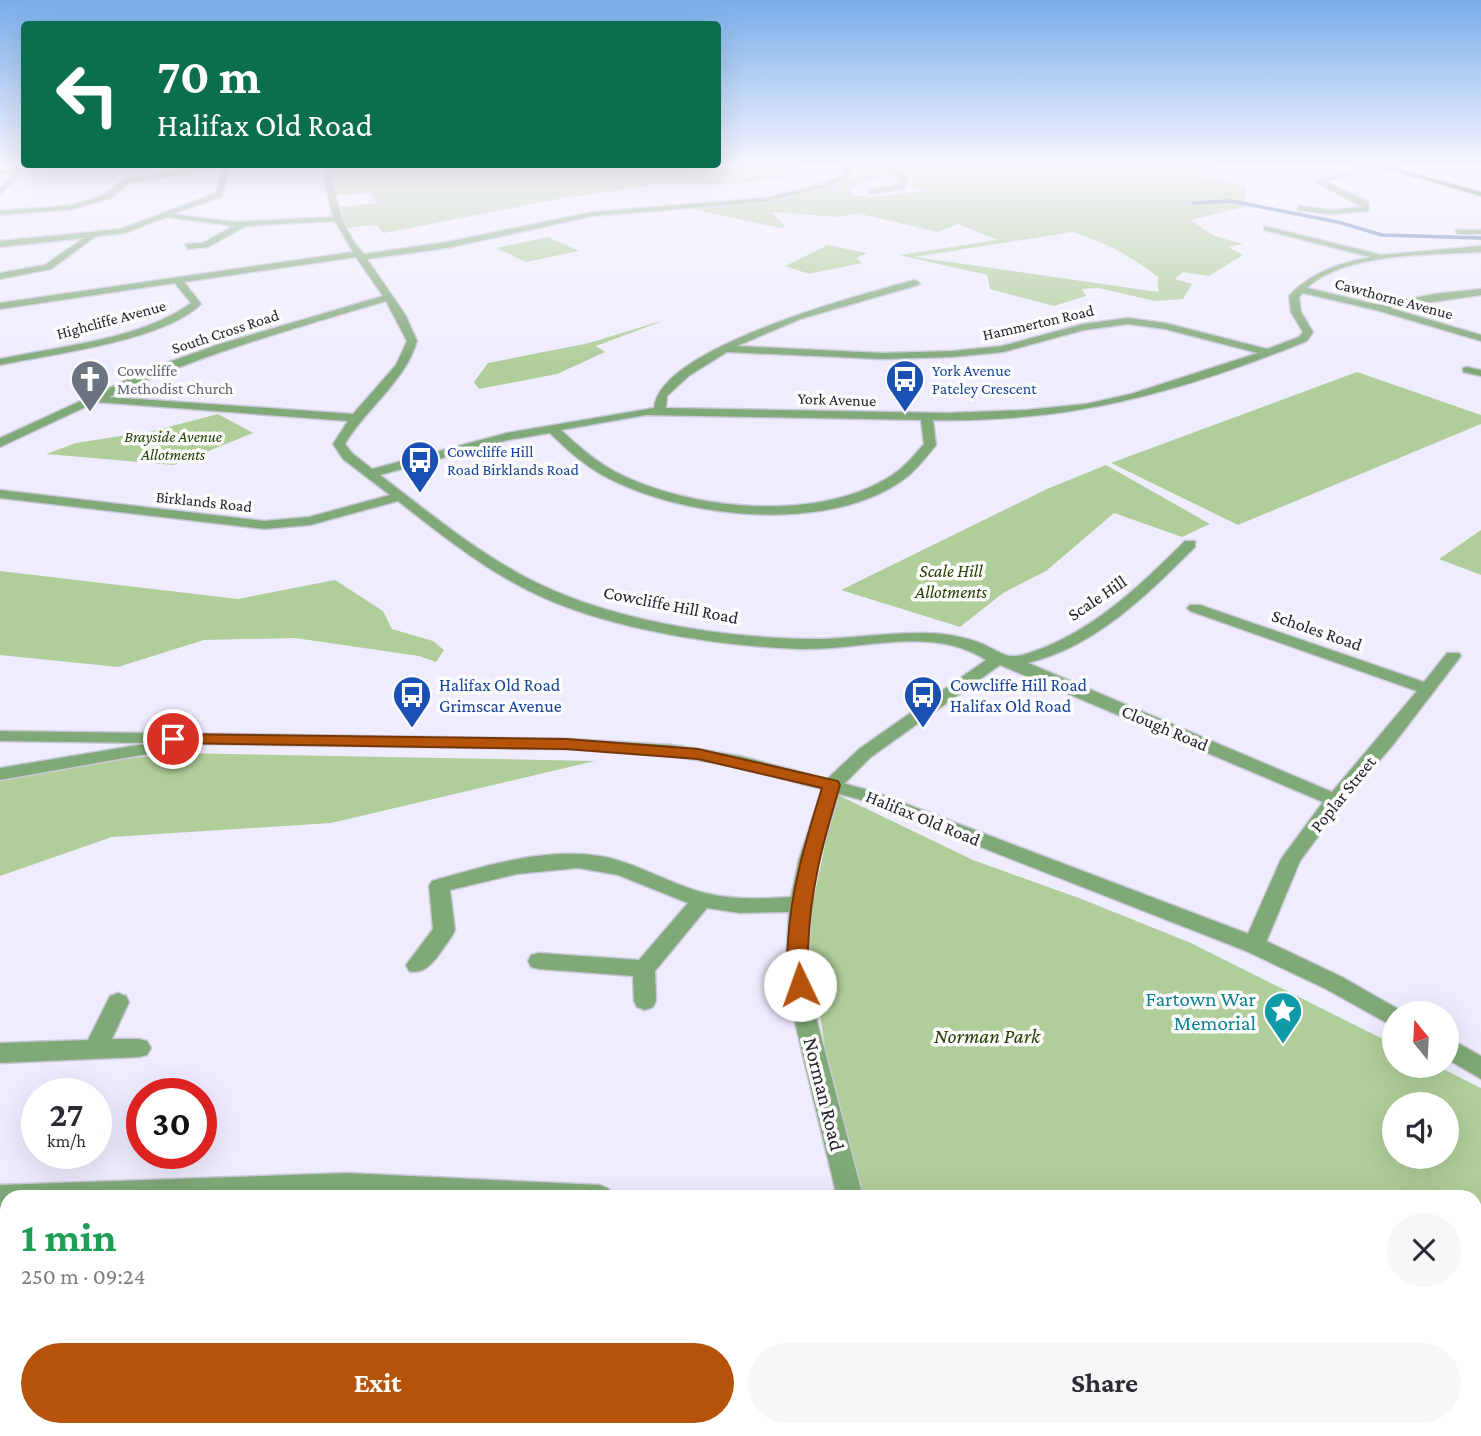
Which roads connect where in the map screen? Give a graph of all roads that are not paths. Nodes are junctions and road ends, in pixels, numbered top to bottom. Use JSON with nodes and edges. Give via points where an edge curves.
{"nodes":[{"id":1,"x":116,"y":232,"type":"edge"},
{"id":2,"x":228,"y":232,"type":"edge"},
{"id":3,"x":345,"y":232,"type":"edge"},
{"id":4,"x":509,"y":232,"type":"edge"},
{"id":5,"x":1283,"y":232,"type":"edge"},
{"id":6,"x":92,"y":236,"type":"junction"},
{"id":7,"x":0,"y":244,"type":"edge"},
{"id":8,"x":188,"y":246,"type":"dead end"},
{"id":9,"x":1481,"y":249,"type":"edge"},
{"id":10,"x":361,"y":256,"type":"junction"},
{"id":11,"x":1384,"y":258,"type":"junction"},
{"id":12,"x":0,"y":276,"type":"edge"},
{"id":13,"x":177,"y":280,"type":"junction"},
{"id":14,"x":915,"y":284,"type":"dead end"},
{"id":15,"x":1299,"y":289,"type":"junction"},
{"id":16,"x":1481,"y":292,"type":"edge"},
{"id":17,"x":389,"y":297,"type":"junction"},
{"id":18,"x":0,"y":306,"type":"edge"},
{"id":19,"x":1379,"y":308,"type":"junction"},
{"id":20,"x":1481,"y":338,"type":"edge"},
{"id":21,"x":727,"y":349,"type":"junction"},
{"id":22,"x":1269,"y":353,"type":"junction"},
{"id":23,"x":0,"y":362,"type":"edge"},
{"id":24,"x":1467,"y":370,"type":"dead end"},
{"id":25,"x":1481,"y":373,"type":"edge"},
{"id":26,"x":96,"y":399,"type":"junction"},
{"id":27,"x":660,"y":411,"type":"junction"},
{"id":28,"x":927,"y":417,"type":"junction"},
{"id":29,"x":354,"y":418,"type":"junction"},
{"id":30,"x":552,"y":428,"type":"junction"},
{"id":31,"x":0,"y":443,"type":"edge"},
{"id":32,"x":371,"y":473,"type":"junction"},
{"id":33,"x":0,"y":494,"type":"edge"},
{"id":34,"x":401,"y":496,"type":"junction"},
{"id":35,"x":1190,"y":544,"type":"dead end"},
{"id":36,"x":1195,"y":608,"type":"dead end"},
{"id":37,"x":1453,"y":656,"type":"dead end"},
{"id":38,"x":1003,"y":660,"type":"junction"},
{"id":39,"x":1426,"y":689,"type":"junction"},
{"id":40,"x":0,"y":736,"type":"edge"},
{"id":41,"x":198,"y":740,"type":"junction"},
{"id":42,"x":0,"y":775,"type":"edge"},
{"id":43,"x":832,"y":785,"type":"junction"},
{"id":44,"x":1335,"y":800,"type":"junction"},
{"id":45,"x":702,"y":900,"type":"junction"},
{"id":46,"x":800,"y":904,"type":"junction"},
{"id":47,"x":1254,"y":946,"type":"junction"},
{"id":48,"x":539,"y":961,"type":"dead end"},
{"id":49,"x":416,"y":965,"type":"dead end"},
{"id":50,"x":644,"y":969,"type":"junction"},
{"id":51,"x":645,"y":1001,"type":"dead end"},
{"id":52,"x":118,"y":1002,"type":"dead end"},
{"id":53,"x":1382,"y":1010,"type":"edge"},
{"id":54,"x":139,"y":1048,"type":"dead end"},
{"id":55,"x":96,"y":1049,"type":"junction"},
{"id":56,"x":0,"y":1052,"type":"edge"},
{"id":57,"x":1460,"y":1055,"type":"edge"},
{"id":58,"x":1481,"y":1069,"type":"edge"},
{"id":59,"x":848,"y":1190,"type":"edge"}],
"edges":[{"from":1,"to":6,"type":"street"},
{"from":2,"to":8,"type":"street","via":[[205,245]]},
{"from":3,"to":10,"type":"street","name":"Cowcliffe Hill Road"},
{"from":4,"to":10,"type":"street"},
{"from":5,"to":11,"type":"street"},
{"from":6,"to":7,"type":"street"},
{"from":6,"to":12,"type":"street","via":[[48,267]]},
{"from":9,"to":11,"type":"street"},
{"from":10,"to":13,"type":"street"},
{"from":10,"to":17,"type":"street","name":"Cowcliffe Hill Road"},
{"from":11,"to":15,"type":"street","via":[[1338,268]]},
{"from":13,"to":18,"type":"street"},
{"from":13,"to":23,"type":"street","name":"Highcliffe Avenue","via":[[196,304],[187,314],[112,337]]},
{"from":14,"to":21,"type":"street","via":[[797,317]]},
{"from":15,"to":19,"type":"street","name":"Cawthorne Avenue"},
{"from":15,"to":22,"type":"street","name":"York Avenue","via":[[1294,296],[1296,312],[1308,332],[1303,339]]},
{"from":16,"to":19,"type":"street"},
{"from":17,"to":26,"type":"street","name":"South Cross Road","via":[[159,369]]},
{"from":17,"to":29,"type":"street","name":"Cowcliffe Hill Road","via":[[411,336],[411,348]]},
{"from":19,"to":20,"type":"street","name":"Cawthorne Avenue"},
{"from":21,"to":22,"type":"street","name":"Hammerton Road","via":[[882,356],[952,354],[1003,349],[1083,327],[1128,321]]},
{"from":21,"to":27,"type":"street","via":[[670,384],[661,394]]},
{"from":22,"to":28,"type":"street","name":"York Avenue","via":[[1107,403],[1026,414]]},
{"from":24,"to":25,"type":"street"},
{"from":26,"to":29,"type":"street"},
{"from":26,"to":31,"type":"street","name":"South Cross Road"},
{"from":27,"to":28,"type":"street","name":"York Avenue"},
{"from":27,"to":30,"type":"street","name":"York Avenue"},
{"from":28,"to":30,"type":"street","via":[[930,445],[912,468],[890,483],[840,502],[781,510],[712,506],[643,488],[594,465]]},
{"from":29,"to":32,"type":"street","name":"Cowcliffe Hill Road","via":[[339,444],[347,456]]},
{"from":30,"to":32,"type":"street","name":"York Avenue"},
{"from":32,"to":34,"type":"street","name":"Cowcliffe Hill Road"},
{"from":33,"to":34,"type":"street","name":"Birklands Road","via":[[264,525],[318,519]]},
{"from":34,"to":38,"type":"street","name":"Cowcliffe Hill Road","via":[[517,579],[592,610],[764,641],[960,640]]},
{"from":35,"to":38,"type":"street","name":"Scale Hill","via":[[1147,588],[1091,628],[1032,659]]},
{"from":36,"to":39,"type":"street","name":"Scholes Road"},
{"from":37,"to":39,"type":"street","name":"Poplar Street"},
{"from":38,"to":43,"type":"street","via":[[865,753]]},
{"from":38,"to":44,"type":"street","name":"Clough Road"},
{"from":39,"to":44,"type":"street","name":"Poplar Street"},
{"from":40,"to":41,"type":"street","name":"Halifax Old Road"},
{"from":41,"to":42,"type":"street"},
{"from":41,"to":43,"type":"street","name":"Halifax Old Road","via":[[566,744],[698,754]]},
{"from":43,"to":46,"type":"street","name":"Norman Road"},
{"from":43,"to":47,"type":"street","name":"Halifax Old Road"},
{"from":44,"to":47,"type":"street","name":"Poplar Street","via":[[1292,859]]},
{"from":45,"to":46,"type":"street","via":[[741,907]]},
{"from":45,"to":49,"type":"street","via":[[598,863],[545,864],[482,874],[439,886],[444,929]]},
{"from":45,"to":50,"type":"street"},
{"from":46,"to":59,"type":"street","name":"Norman Road","via":[[797,965],[802,1006]]},
{"from":47,"to":53,"type":"street","name":"Halifax Old Road"},
{"from":48,"to":50,"type":"street"},
{"from":50,"to":51,"type":"street"},
{"from":52,"to":55,"type":"street"},
{"from":54,"to":55,"type":"street"},
{"from":55,"to":56,"type":"street"},
{"from":57,"to":58,"type":"street"}]}
